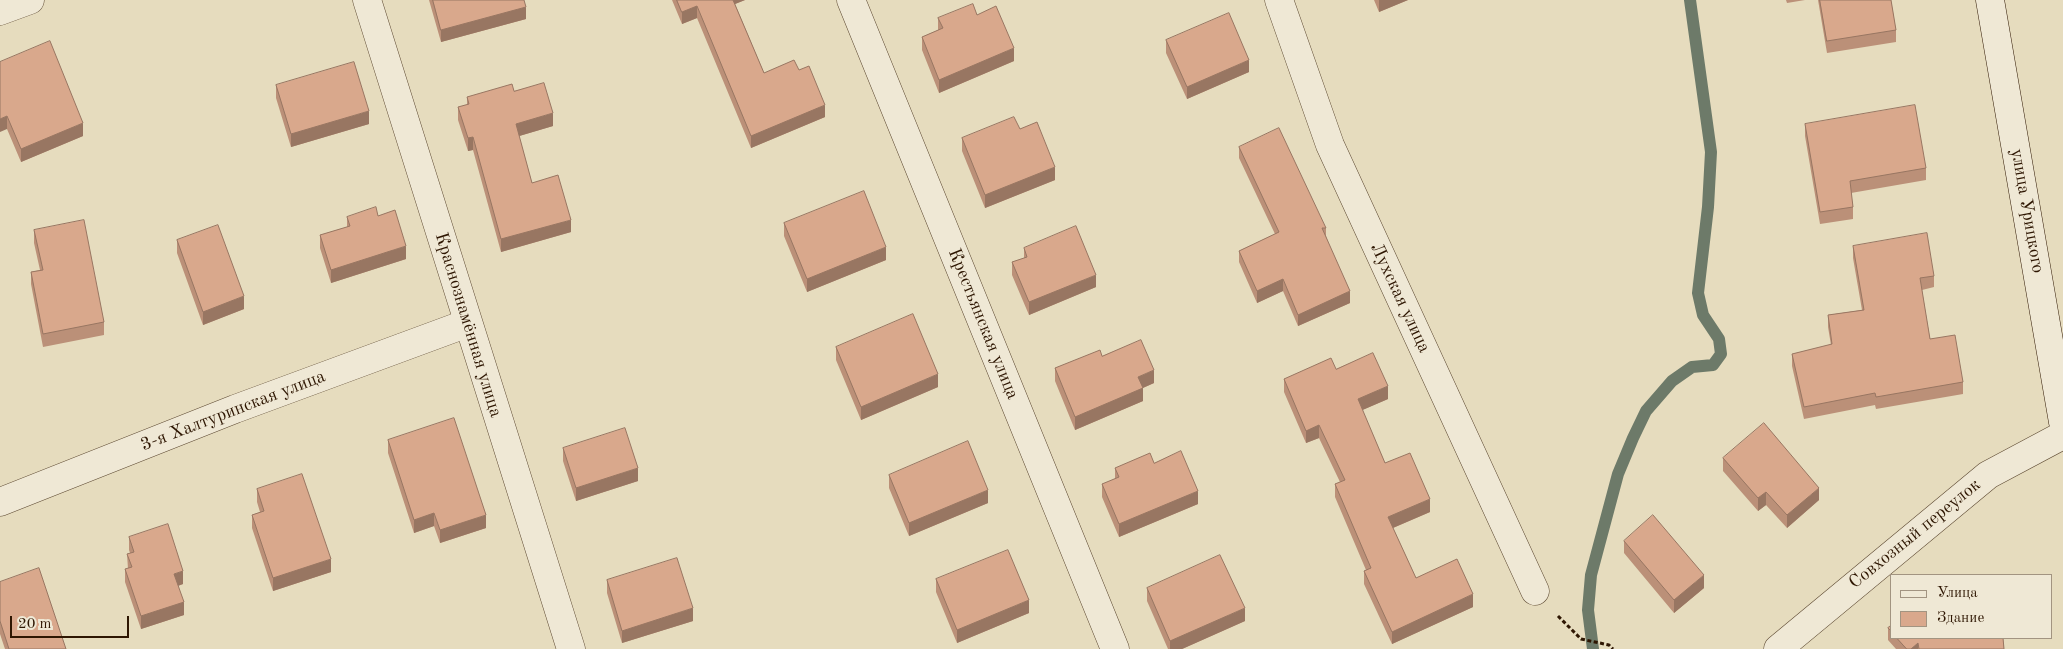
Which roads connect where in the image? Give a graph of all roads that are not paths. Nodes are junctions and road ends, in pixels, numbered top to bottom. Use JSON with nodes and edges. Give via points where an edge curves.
{"nodes":[{"id":1,"x":30,"y":0,"type":"edge"},
{"id":2,"x":366,"y":0,"type":"edge"},
{"id":3,"x":851,"y":0,"type":"edge"},
{"id":4,"x":1279,"y":0,"type":"edge"},
{"id":5,"x":1990,"y":0,"type":"edge"},
{"id":6,"x":0,"y":11,"type":"edge"},
{"id":7,"x":468,"y":323,"type":"junction"},
{"id":8,"x":2063,"y":422,"type":"edge"},
{"id":9,"x":2063,"y":435,"type":"edge"},
{"id":10,"x":0,"y":502,"type":"edge"},
{"id":11,"x":1535,"y":591,"type":"dead end"},
{"id":12,"x":571,"y":649,"type":"edge"},
{"id":13,"x":1115,"y":649,"type":"edge"},
{"id":14,"x":1778,"y":649,"type":"edge"}],
"edges":[{"from":1,"to":6,"type":"street"},
{"from":2,"to":7,"type":"street","name":"Краснознамённая улица"},
{"from":3,"to":13,"type":"street","name":"Крестьянская улица"},
{"from":4,"to":11,"type":"street","name":"Лухская улица","via":[[1330,145]]},
{"from":5,"to":8,"type":"street","name":"улица Урицкого"},
{"from":7,"to":10,"type":"street","name":"3-я Халтуринская улица","via":[[235,409]]},
{"from":7,"to":12,"type":"street","name":"Краснознамённая улица"},
{"from":9,"to":14,"type":"street","name":"Совхозный переулок","via":[[1988,475]]}]}
